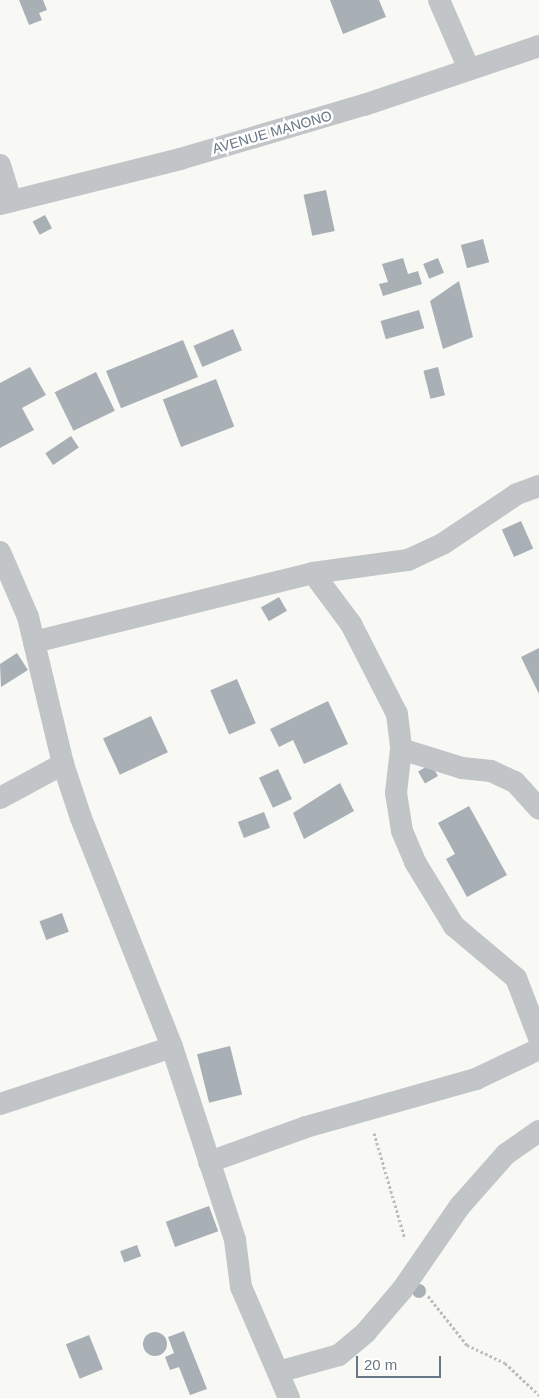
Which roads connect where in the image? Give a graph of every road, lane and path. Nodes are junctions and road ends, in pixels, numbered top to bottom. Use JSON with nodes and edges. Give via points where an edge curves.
{"nodes":[{"id":1,"x":438,"y":0,"type":"edge"},
{"id":2,"x":539,"y":46,"type":"edge"},
{"id":3,"x":469,"y":69,"type":"junction"},
{"id":4,"x":0,"y":165,"type":"edge"},
{"id":5,"x":6,"y":203,"type":"edge"},
{"id":6,"x":539,"y":486,"type":"edge"},
{"id":7,"x":2,"y":564,"type":"edge"},
{"id":8,"x":313,"y":573,"type":"junction"},
{"id":9,"x":34,"y":642,"type":"junction"},
{"id":10,"x":401,"y":749,"type":"junction"},
{"id":11,"x":63,"y":764,"type":"junction"},
{"id":12,"x":0,"y":798,"type":"edge"},
{"id":13,"x":539,"y":810,"type":"edge"},
{"id":14,"x":539,"y":1038,"type":"edge"},
{"id":15,"x":172,"y":1047,"type":"junction"},
{"id":16,"x":539,"y":1049,"type":"edge"},
{"id":17,"x":0,"y":1104,"type":"edge"},
{"id":18,"x":539,"y":1131,"type":"edge"},
{"id":19,"x":209,"y":1162,"type":"junction"},
{"id":20,"x":278,"y":1372,"type":"junction"},
{"id":21,"x":289,"y":1398,"type":"edge"}],
"edges":[{"from":1,"to":3,"type":"street"},
{"from":2,"to":3,"type":"street","name":"AVENUE MANONO"},
{"from":3,"to":5,"type":"street","name":"AVENUE MANONO","via":[[364,105],[180,159]]},
{"from":4,"to":5,"type":"street"},
{"from":6,"to":8,"type":"street","via":[[517,494],[444,543],[408,560]]},
{"from":7,"to":9,"type":"street"},
{"from":8,"to":9,"type":"street"},
{"from":8,"to":10,"type":"street","via":[[351,624],[397,714]]},
{"from":9,"to":11,"type":"street"},
{"from":10,"to":13,"type":"street","via":[[446,764],[491,771],[515,782]]},
{"from":10,"to":14,"type":"street","via":[[396,793],[402,831],[415,862],[454,926],[516,978]]},
{"from":11,"to":12,"type":"street"},
{"from":11,"to":15,"type":"street"},
{"from":15,"to":17,"type":"street"},
{"from":15,"to":19,"type":"street"},
{"from":16,"to":19,"type":"street","via":[[476,1079],[306,1127]]},
{"from":18,"to":20,"type":"street","via":[[506,1154],[460,1206],[402,1290],[366,1332],[340,1354]]},
{"from":19,"to":20,"type":"street","via":[[235,1240],[242,1287]]},
{"from":20,"to":21,"type":"street"}]}
